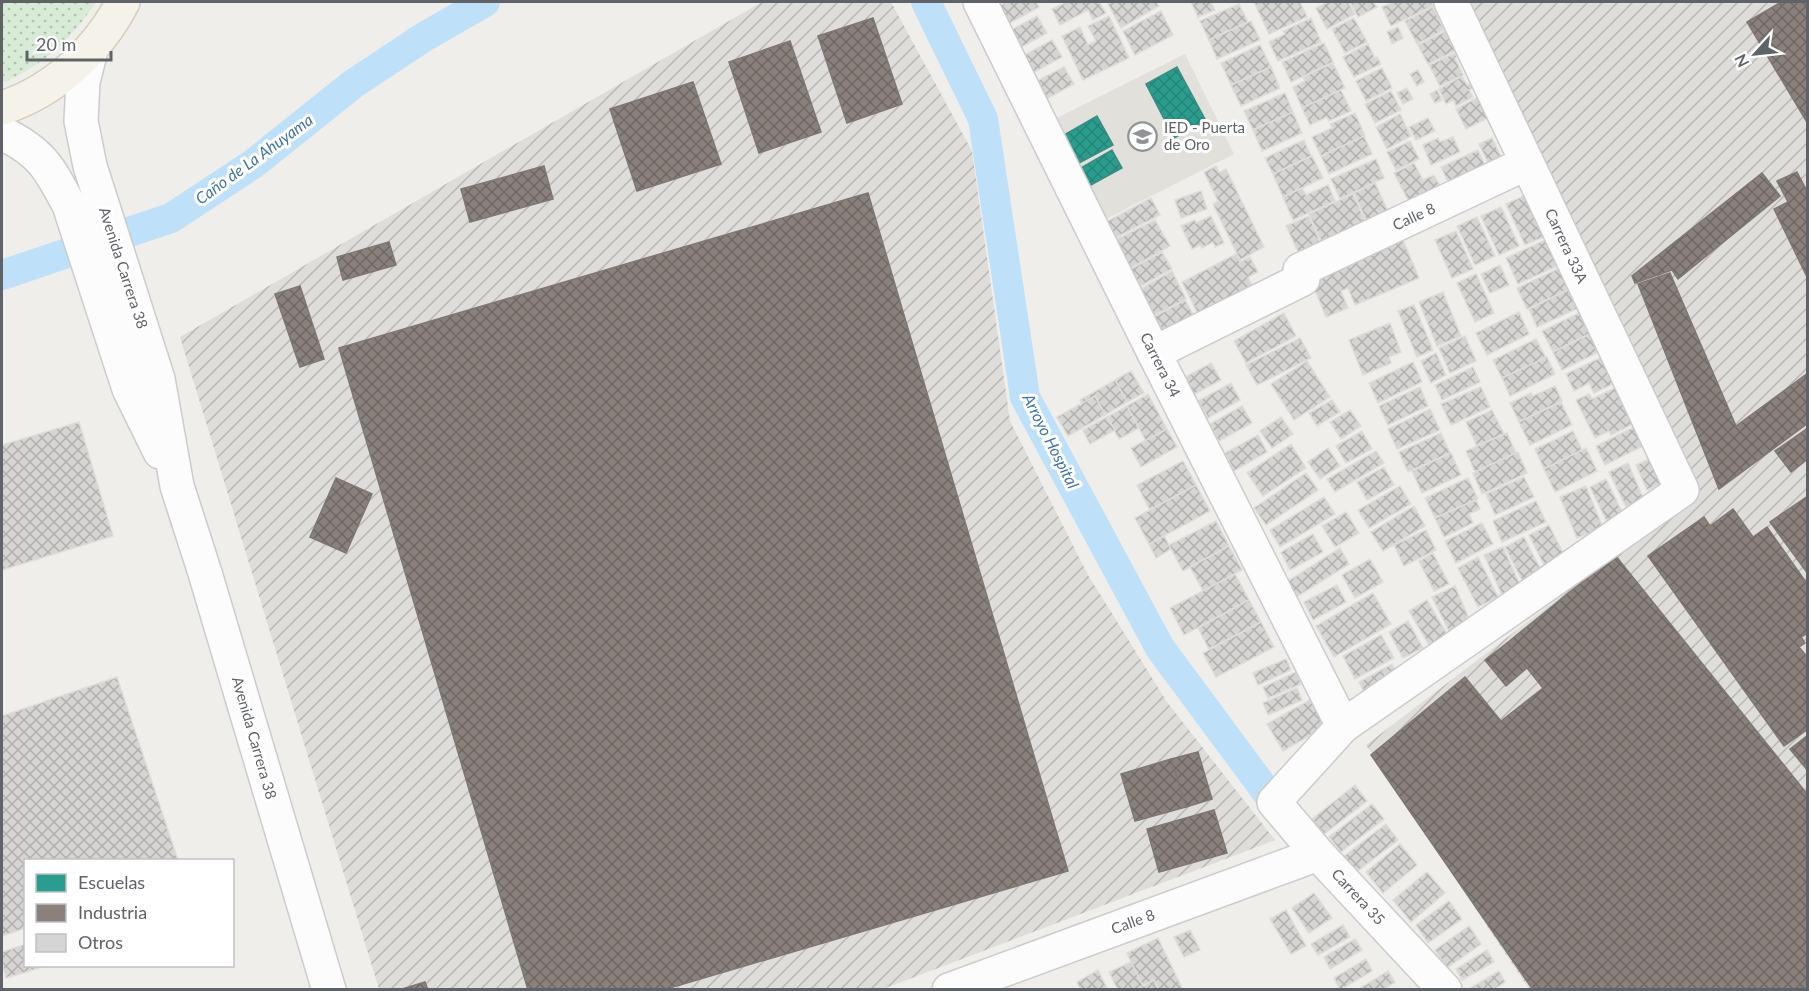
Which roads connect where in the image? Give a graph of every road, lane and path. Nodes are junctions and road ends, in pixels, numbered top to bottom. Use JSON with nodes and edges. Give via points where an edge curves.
{"nodes":[{"id":1,"x":123,"y":2,"type":"edge"},
{"id":2,"x":980,"y":2,"type":"edge"},
{"id":3,"x":1451,"y":2,"type":"edge"},
{"id":4,"x":91,"y":50,"type":"junction"},
{"id":5,"x":2,"y":108,"type":"edge"},
{"id":6,"x":2,"y":133,"type":"edge"},
{"id":7,"x":1527,"y":163,"type":"junction"},
{"id":8,"x":130,"y":342,"type":"junction"},
{"id":9,"x":1154,"y":352,"type":"junction"},
{"id":10,"x":1343,"y":726,"type":"junction"},
{"id":11,"x":1318,"y":854,"type":"junction"},
{"id":12,"x":953,"y":989,"type":"edge"},
{"id":13,"x":328,"y":990,"type":"edge"},
{"id":14,"x":1445,"y":990,"type":"edge"}],
"edges":[{"from":1,"to":4,"type":"main road"},
{"from":2,"to":9,"type":"street","name":"Carrera 34"},
{"from":3,"to":7,"type":"street","name":"Carrera 33A"},
{"from":4,"to":5,"type":"main road","via":[[57,81]]},
{"from":4,"to":8,"type":"street","name":"Avenida Carrera 38","via":[[83,82],[81,120]]},
{"from":6,"to":8,"type":"street","name":"Avenida Carrera 38","via":[[40,157],[55,178]]},
{"from":7,"to":9,"type":"street","name":"Calle 8"},
{"from":7,"to":10,"type":"street","name":"Carrera 33A","via":[[1682,490]]},
{"from":8,"to":13,"type":"street","name":"Avenida Carrera 38","via":[[129,389],[177,486]]},
{"from":9,"to":10,"type":"street","name":"Carrera 34"},
{"from":10,"to":11,"type":"street","name":"Carrera 35","via":[[1274,802]]},
{"from":11,"to":12,"type":"street","name":"Calle 8"},
{"from":11,"to":14,"type":"street","name":"Carrera 35"}]}
